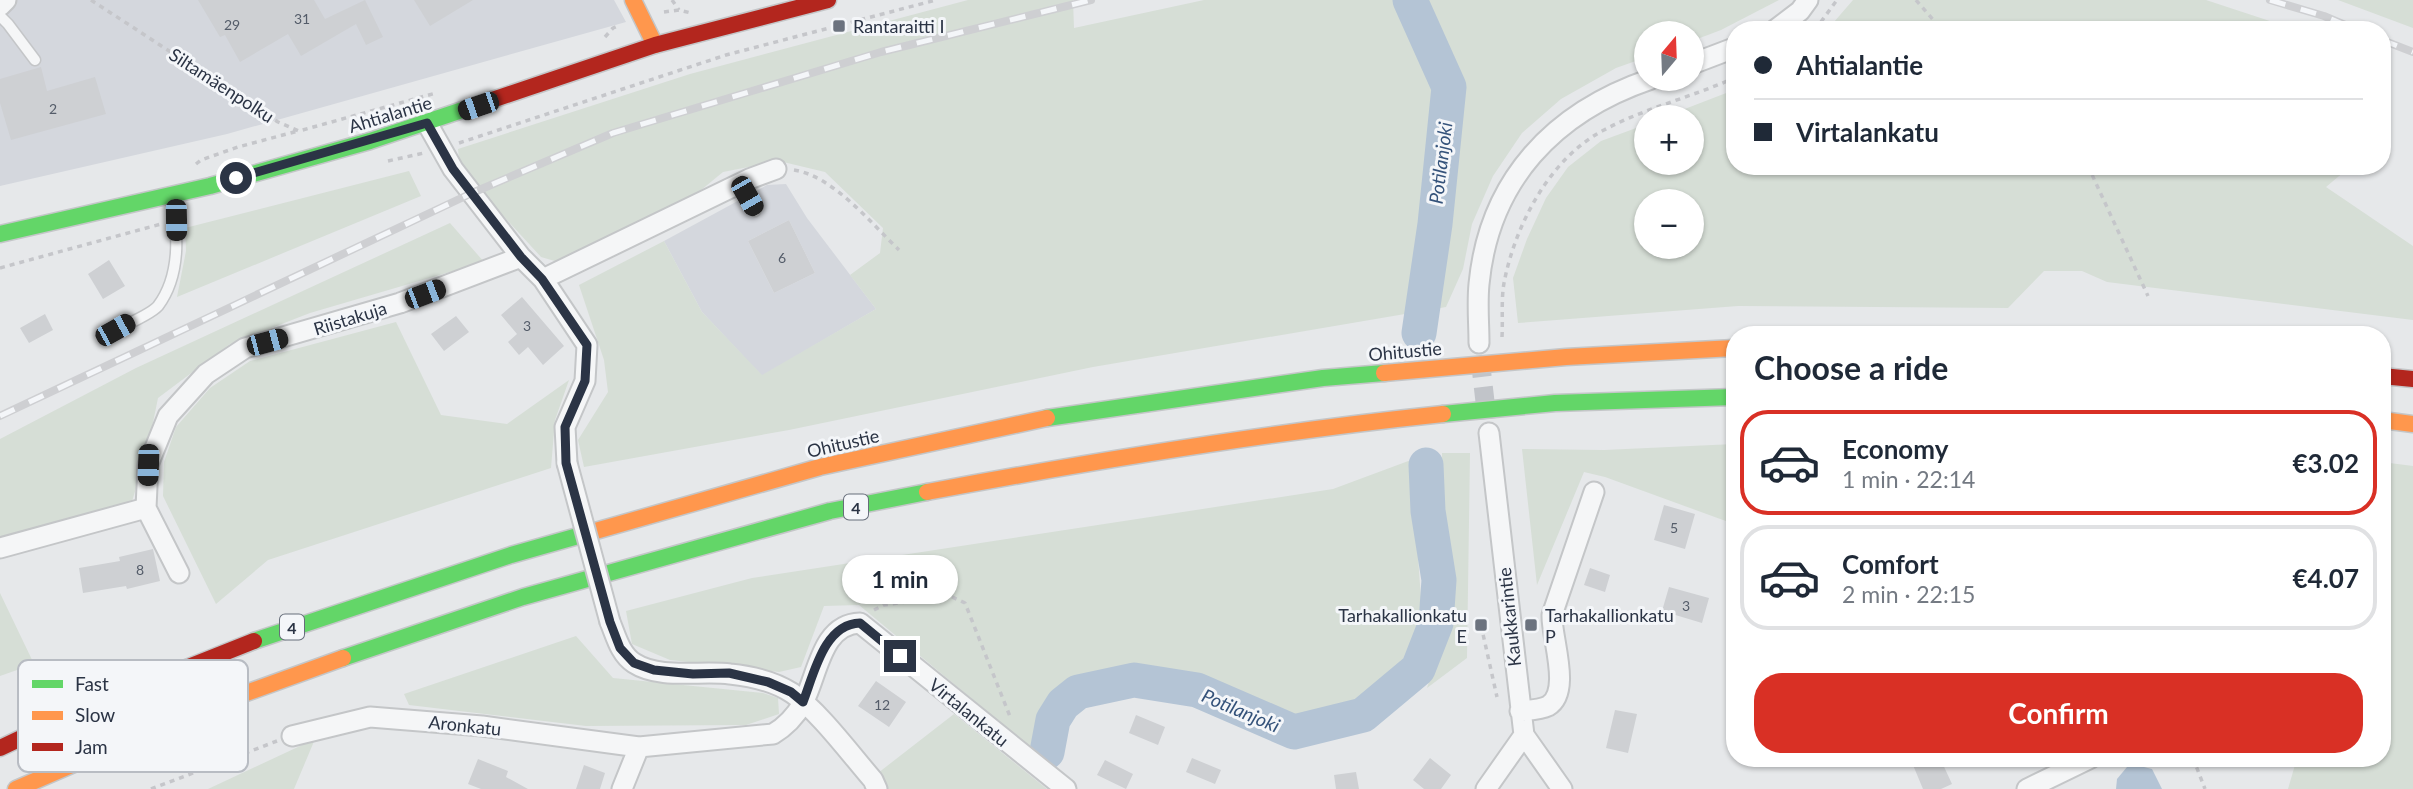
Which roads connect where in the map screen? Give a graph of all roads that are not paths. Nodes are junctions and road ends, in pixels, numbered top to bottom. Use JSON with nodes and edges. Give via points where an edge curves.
{"nodes":[{"id":1,"x":6,"y":0,"type":"edge"},
{"id":2,"x":634,"y":0,"type":"edge"},
{"id":3,"x":828,"y":0,"type":"edge"},
{"id":4,"x":1808,"y":0,"type":"edge"},
{"id":5,"x":0,"y":6,"type":"edge"},
{"id":6,"x":0,"y":16,"type":"edge"},
{"id":7,"x":1787,"y":21,"type":"edge"},
{"id":8,"x":655,"y":45,"type":"junction"},
{"id":9,"x":1726,"y":51,"type":"edge"},
{"id":10,"x":1704,"y":59,"type":"edge"},
{"id":11,"x":35,"y":60,"type":"dead end"},
{"id":12,"x":1634,"y":87,"type":"edge"},
{"id":13,"x":427,"y":123,"type":"junction"},
{"id":14,"x":776,"y":169,"type":"road end"},
{"id":15,"x":739,"y":183,"type":"junction"},
{"id":16,"x":173,"y":194,"type":"junction"},
{"id":17,"x":755,"y":211,"type":"dead end"},
{"id":18,"x":0,"y":234,"type":"edge"},
{"id":19,"x":521,"y":257,"type":"junction"},
{"id":20,"x":542,"y":279,"type":"junction"},
{"id":21,"x":115,"y":330,"type":"dead end"},
{"id":22,"x":1479,"y":343,"type":"tunnel mouth"},
{"id":23,"x":1726,"y":348,"type":"edge"},
{"id":24,"x":2391,"y":377,"type":"edge"},
{"id":25,"x":2413,"y":379,"type":"edge"},
{"id":26,"x":1726,"y":397,"type":"edge"},
{"id":27,"x":2391,"y":421,"type":"edge"},
{"id":28,"x":2413,"y":424,"type":"edge"},
{"id":29,"x":1489,"y":433,"type":"tunnel mouth"},
{"id":30,"x":1594,"y":492,"type":"dead end"},
{"id":31,"x":146,"y":508,"type":"junction"},
{"id":32,"x":0,"y":548,"type":"edge"},
{"id":33,"x":179,"y":573,"type":"dead end"},
{"id":34,"x":842,"y":627,"type":"joint"},
{"id":35,"x":206,"y":660,"type":"edge"},
{"id":36,"x":248,"y":692,"type":"edge"},
{"id":37,"x":803,"y":702,"type":"junction"},
{"id":38,"x":1520,"y":710,"type":"junction"},
{"id":39,"x":1524,"y":735,"type":"junction"},
{"id":40,"x":292,"y":736,"type":"road end"},
{"id":41,"x":18,"y":739,"type":"edge"},
{"id":42,"x":639,"y":747,"type":"junction"},
{"id":43,"x":0,"y":748,"type":"edge"},
{"id":44,"x":2072,"y":767,"type":"edge"},
{"id":45,"x":53,"y":772,"type":"edge"},
{"id":46,"x":16,"y":789,"type":"edge"},
{"id":47,"x":622,"y":789,"type":"edge"},
{"id":48,"x":877,"y":789,"type":"edge"},
{"id":49,"x":1066,"y":789,"type":"edge"},
{"id":50,"x":1486,"y":789,"type":"edge"},
{"id":51,"x":1562,"y":789,"type":"edge"},
{"id":52,"x":2027,"y":789,"type":"edge"}],
"edges":[{"from":1,"to":5,"type":"street"},
{"from":2,"to":8,"type":"main road"},
{"from":3,"to":8,"type":"main road","name":"Ahtialantie"},
{"from":4,"to":7,"type":"street"},
{"from":6,"to":11,"type":"lane"},
{"from":8,"to":13,"type":"main road","name":"Ahtialantie"},
{"from":9,"to":10,"type":"street"},
{"from":12,"to":22,"type":"street","via":[[1583,111],[1540,144],[1509,186],[1489,231],[1481,271]]},
{"from":13,"to":16,"type":"main road","name":"Ahtialantie"},
{"from":13,"to":19,"type":"street","via":[[440,149]]},
{"from":14,"to":15,"type":"street"},
{"from":15,"to":17,"type":"lane"},
{"from":15,"to":20,"type":"street"},
{"from":16,"to":18,"type":"main road","name":"Ahtialantie"},
{"from":16,"to":21,"type":"lane","via":[[177,258],[169,282],[157,308]]},
{"from":19,"to":20,"type":"street"},
{"from":19,"to":31,"type":"street","name":"Riistakuja","via":[[400,303],[245,348],[206,374],[168,416],[148,465]]},
{"from":20,"to":37,"type":"street","bridge":true,"via":[[587,345],[585,381],[565,427],[566,463],[620,648],[634,663],[654,670],[729,673],[768,682]]},
{"from":23,"to":35,"type":"main road","name":"Ohitustie","number":"4","via":[[1323,378],[1066,414],[820,467],[511,555],[282,630]]},
{"from":24,"to":25,"type":"main road"},
{"from":26,"to":36,"type":"main road","number":"4","via":[[1555,403],[1322,427],[1070,465],[830,512],[523,597]]},
{"from":27,"to":28,"type":"main road"},
{"from":29,"to":38,"type":"street","name":"Kaukkarintie"},
{"from":30,"to":38,"type":"street","via":[[1552,615],[1559,666],[1556,699],[1549,706]]},
{"from":31,"to":32,"type":"street"},
{"from":31,"to":33,"type":"street","name":"Riistakuja"},
{"from":34,"to":37,"type":"street","name":"Aronkatu","via":[[821,656]]},
{"from":34,"to":49,"type":"street","name":"Virtalankatu","via":[[860,623]]},
{"from":37,"to":42,"type":"street","name":"Aronkatu","via":[[783,729],[773,734]]},
{"from":37,"to":48,"type":"street"},
{"from":38,"to":39,"type":"street","name":"Kaukkarintie"},
{"from":39,"to":50,"type":"street"},
{"from":39,"to":51,"type":"street","name":"Kaukkarintie"},
{"from":40,"to":42,"type":"street","name":"Aronkatu","via":[[370,717]]},
{"from":41,"to":43,"type":"main road","name":"Ohitustie","number":"4"},
{"from":42,"to":47,"type":"street"},
{"from":44,"to":52,"type":"street"},
{"from":45,"to":46,"type":"main road","number":"4"}]}
